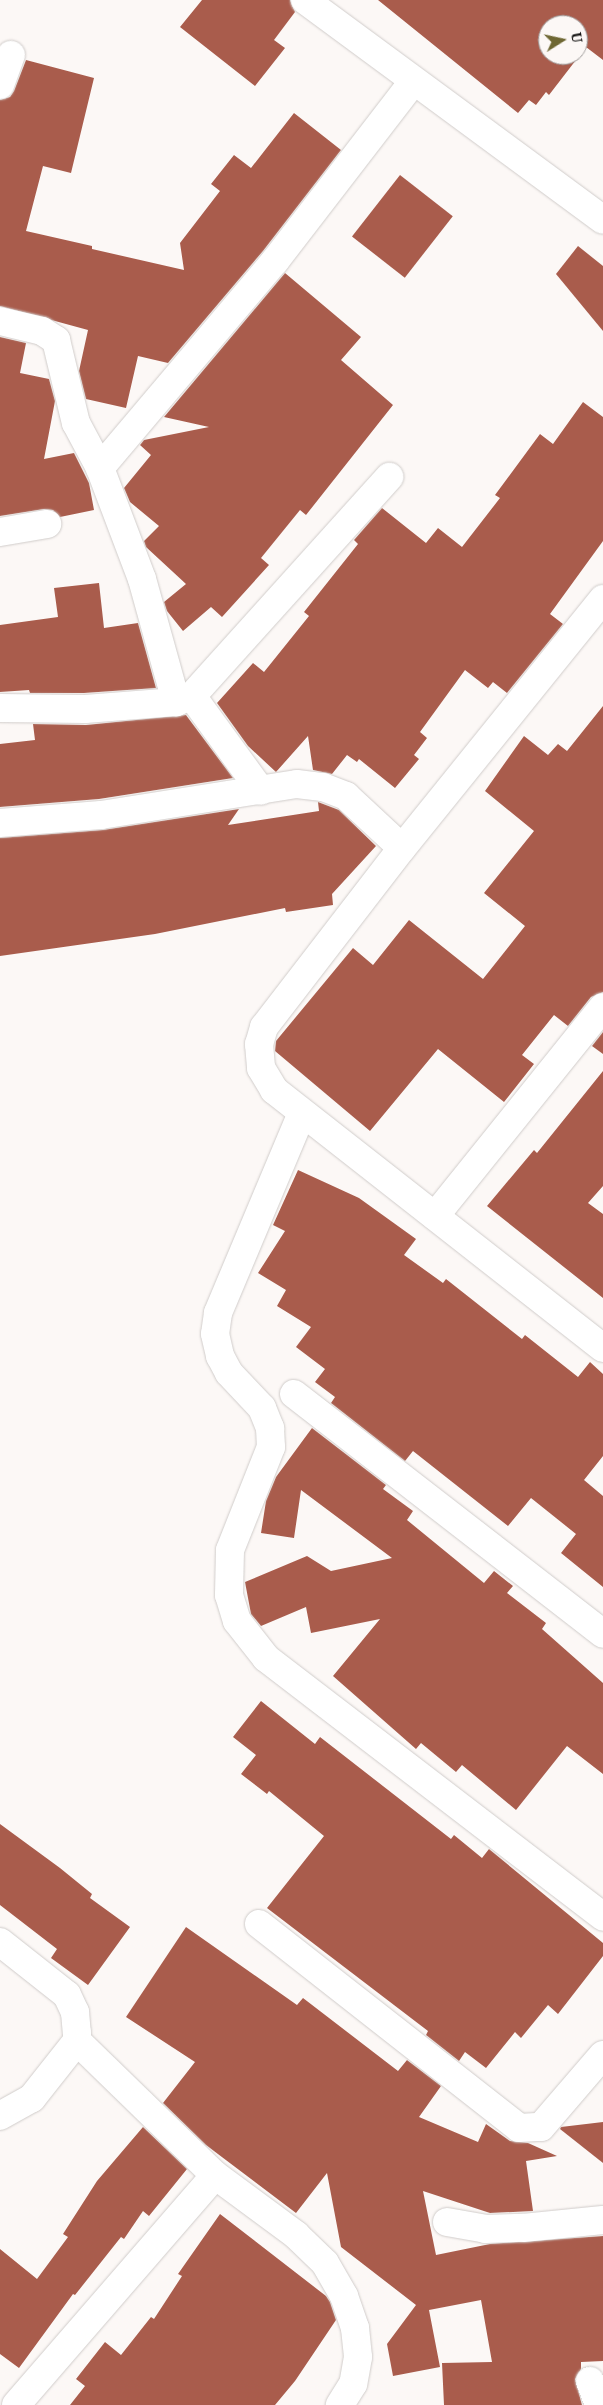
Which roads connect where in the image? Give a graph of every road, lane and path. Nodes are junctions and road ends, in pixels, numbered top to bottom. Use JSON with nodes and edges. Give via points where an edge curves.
{"nodes":[{"id":1,"x":305,"y":0,"type":"edge"},
{"id":2,"x":11,"y":55,"type":"dead end"},
{"id":3,"x":413,"y":82,"type":"junction"},
{"id":4,"x":0,"y":85,"type":"edge"},
{"id":5,"x":603,"y":220,"type":"edge"},
{"id":6,"x":0,"y":321,"type":"edge"},
{"id":7,"x":100,"y":468,"type":"junction"},
{"id":8,"x":389,"y":478,"type":"dead end"},
{"id":9,"x":47,"y":524,"type":"dead end"},
{"id":10,"x":0,"y":532,"type":"edge"},
{"id":11,"x":603,"y":599,"type":"edge"},
{"id":12,"x":184,"y":699,"type":"junction"},
{"id":13,"x":0,"y":708,"type":"edge"},
{"id":14,"x":262,"y":791,"type":"junction"},
{"id":15,"x":0,"y":824,"type":"edge"},
{"id":16,"x":402,"y":848,"type":"junction"},
{"id":17,"x":603,"y":1007,"type":"edge"},
{"id":18,"x":302,"y":1113,"type":"junction"},
{"id":19,"x":435,"y":1216,"type":"junction"},
{"id":20,"x":603,"y":1348,"type":"edge"},
{"id":21,"x":294,"y":1394,"type":"dead end"},
{"id":22,"x":603,"y":1634,"type":"edge"},
{"id":23,"x":603,"y":1917,"type":"edge"},
{"id":24,"x":259,"y":1924,"type":"dead end"},
{"id":25,"x":0,"y":1942,"type":"edge"},
{"id":26,"x":77,"y":2041,"type":"junction"},
{"id":27,"x":603,"y":2055,"type":"edge"},
{"id":28,"x":0,"y":2116,"type":"edge"},
{"id":29,"x":215,"y":2175,"type":"junction"},
{"id":30,"x":603,"y":2220,"type":"edge"},
{"id":31,"x":447,"y":2222,"type":"dead end"},
{"id":32,"x":16,"y":2405,"type":"edge"},
{"id":33,"x":340,"y":2405,"type":"edge"}],
"edges":[{"from":1,"to":3,"type":"street"},
{"from":2,"to":4,"type":"street"},
{"from":3,"to":5,"type":"street"},
{"from":3,"to":7,"type":"street","via":[[275,261]]},
{"from":6,"to":7,"type":"street","via":[[42,330],[56,340],[76,423]]},
{"from":7,"to":12,"type":"street"},
{"from":8,"to":12,"type":"street"},
{"from":9,"to":10,"type":"street"},
{"from":11,"to":16,"type":"street"},
{"from":12,"to":13,"type":"street","via":[[85,709]]},
{"from":12,"to":14,"type":"street"},
{"from":14,"to":15,"type":"street","via":[[101,816]]},
{"from":14,"to":16,"type":"street","via":[[297,784],[323,787],[346,796]]},
{"from":16,"to":18,"type":"street","via":[[264,1027],[259,1044],[261,1068],[274,1090]]},
{"from":17,"to":19,"type":"street"},
{"from":18,"to":19,"type":"street"},
{"from":18,"to":23,"type":"street","via":[[218,1313],[215,1334],[220,1356],[229,1373],[262,1408],[270,1428],[271,1447],[230,1550],[229,1595],[237,1621],[266,1658]]},
{"from":19,"to":20,"type":"street"},
{"from":21,"to":22,"type":"street"},
{"from":24,"to":27,"type":"street","via":[[519,2128],[541,2126]]},
{"from":25,"to":26,"type":"street","via":[[67,1995],[75,2012]]},
{"from":26,"to":28,"type":"street","via":[[32,2098]]},
{"from":26,"to":29,"type":"street"},
{"from":29,"to":32,"type":"street"},
{"from":29,"to":33,"type":"street","via":[[296,2235],[325,2263],[344,2296],[355,2328],[358,2357],[353,2384]]},
{"from":30,"to":31,"type":"street","via":[[485,2229]]}]}
